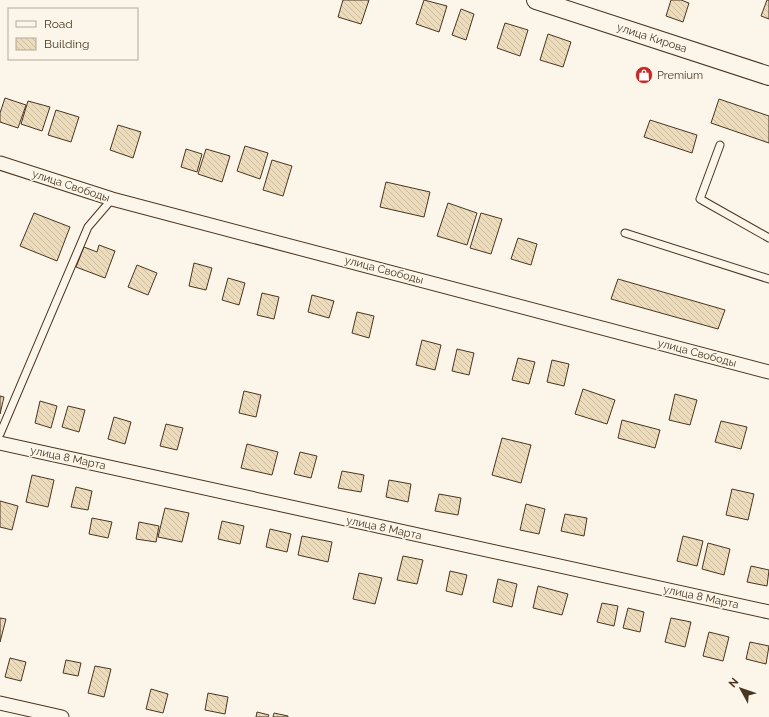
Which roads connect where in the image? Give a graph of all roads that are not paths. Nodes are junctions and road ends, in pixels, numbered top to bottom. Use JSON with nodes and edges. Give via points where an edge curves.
{"nodes":[{"id":1,"x":536,"y":0,"type":"edge"},
{"id":2,"x":769,"y":76,"type":"edge"},
{"id":3,"x":720,"y":145,"type":"dead end"},
{"id":4,"x":0,"y":163,"type":"edge"},
{"id":5,"x":112,"y":199,"type":"junction"},
{"id":6,"x":625,"y":233,"type":"dead end"},
{"id":7,"x":769,"y":238,"type":"edge"},
{"id":8,"x":769,"y":279,"type":"edge"},
{"id":9,"x":769,"y":372,"type":"edge"},
{"id":10,"x":0,"y":434,"type":"edge"},
{"id":11,"x":0,"y":443,"type":"edge"},
{"id":12,"x":769,"y":612,"type":"edge"},
{"id":13,"x":0,"y":703,"type":"edge"},
{"id":14,"x":62,"y":717,"type":"edge"}],
"edges":[{"from":1,"to":2,"type":"street","name":"улица Кирова"},
{"from":3,"to":7,"type":"lane","via":[[700,199]]},
{"from":4,"to":5,"type":"street","name":"улица Свободы"},
{"from":5,"to":9,"type":"street","name":"улица Свободы"},
{"from":5,"to":10,"type":"lane","via":[[88,227]]},
{"from":6,"to":8,"type":"lane"},
{"from":11,"to":12,"type":"street","name":"улица 8 Марта"},
{"from":13,"to":14,"type":"street"}]}
